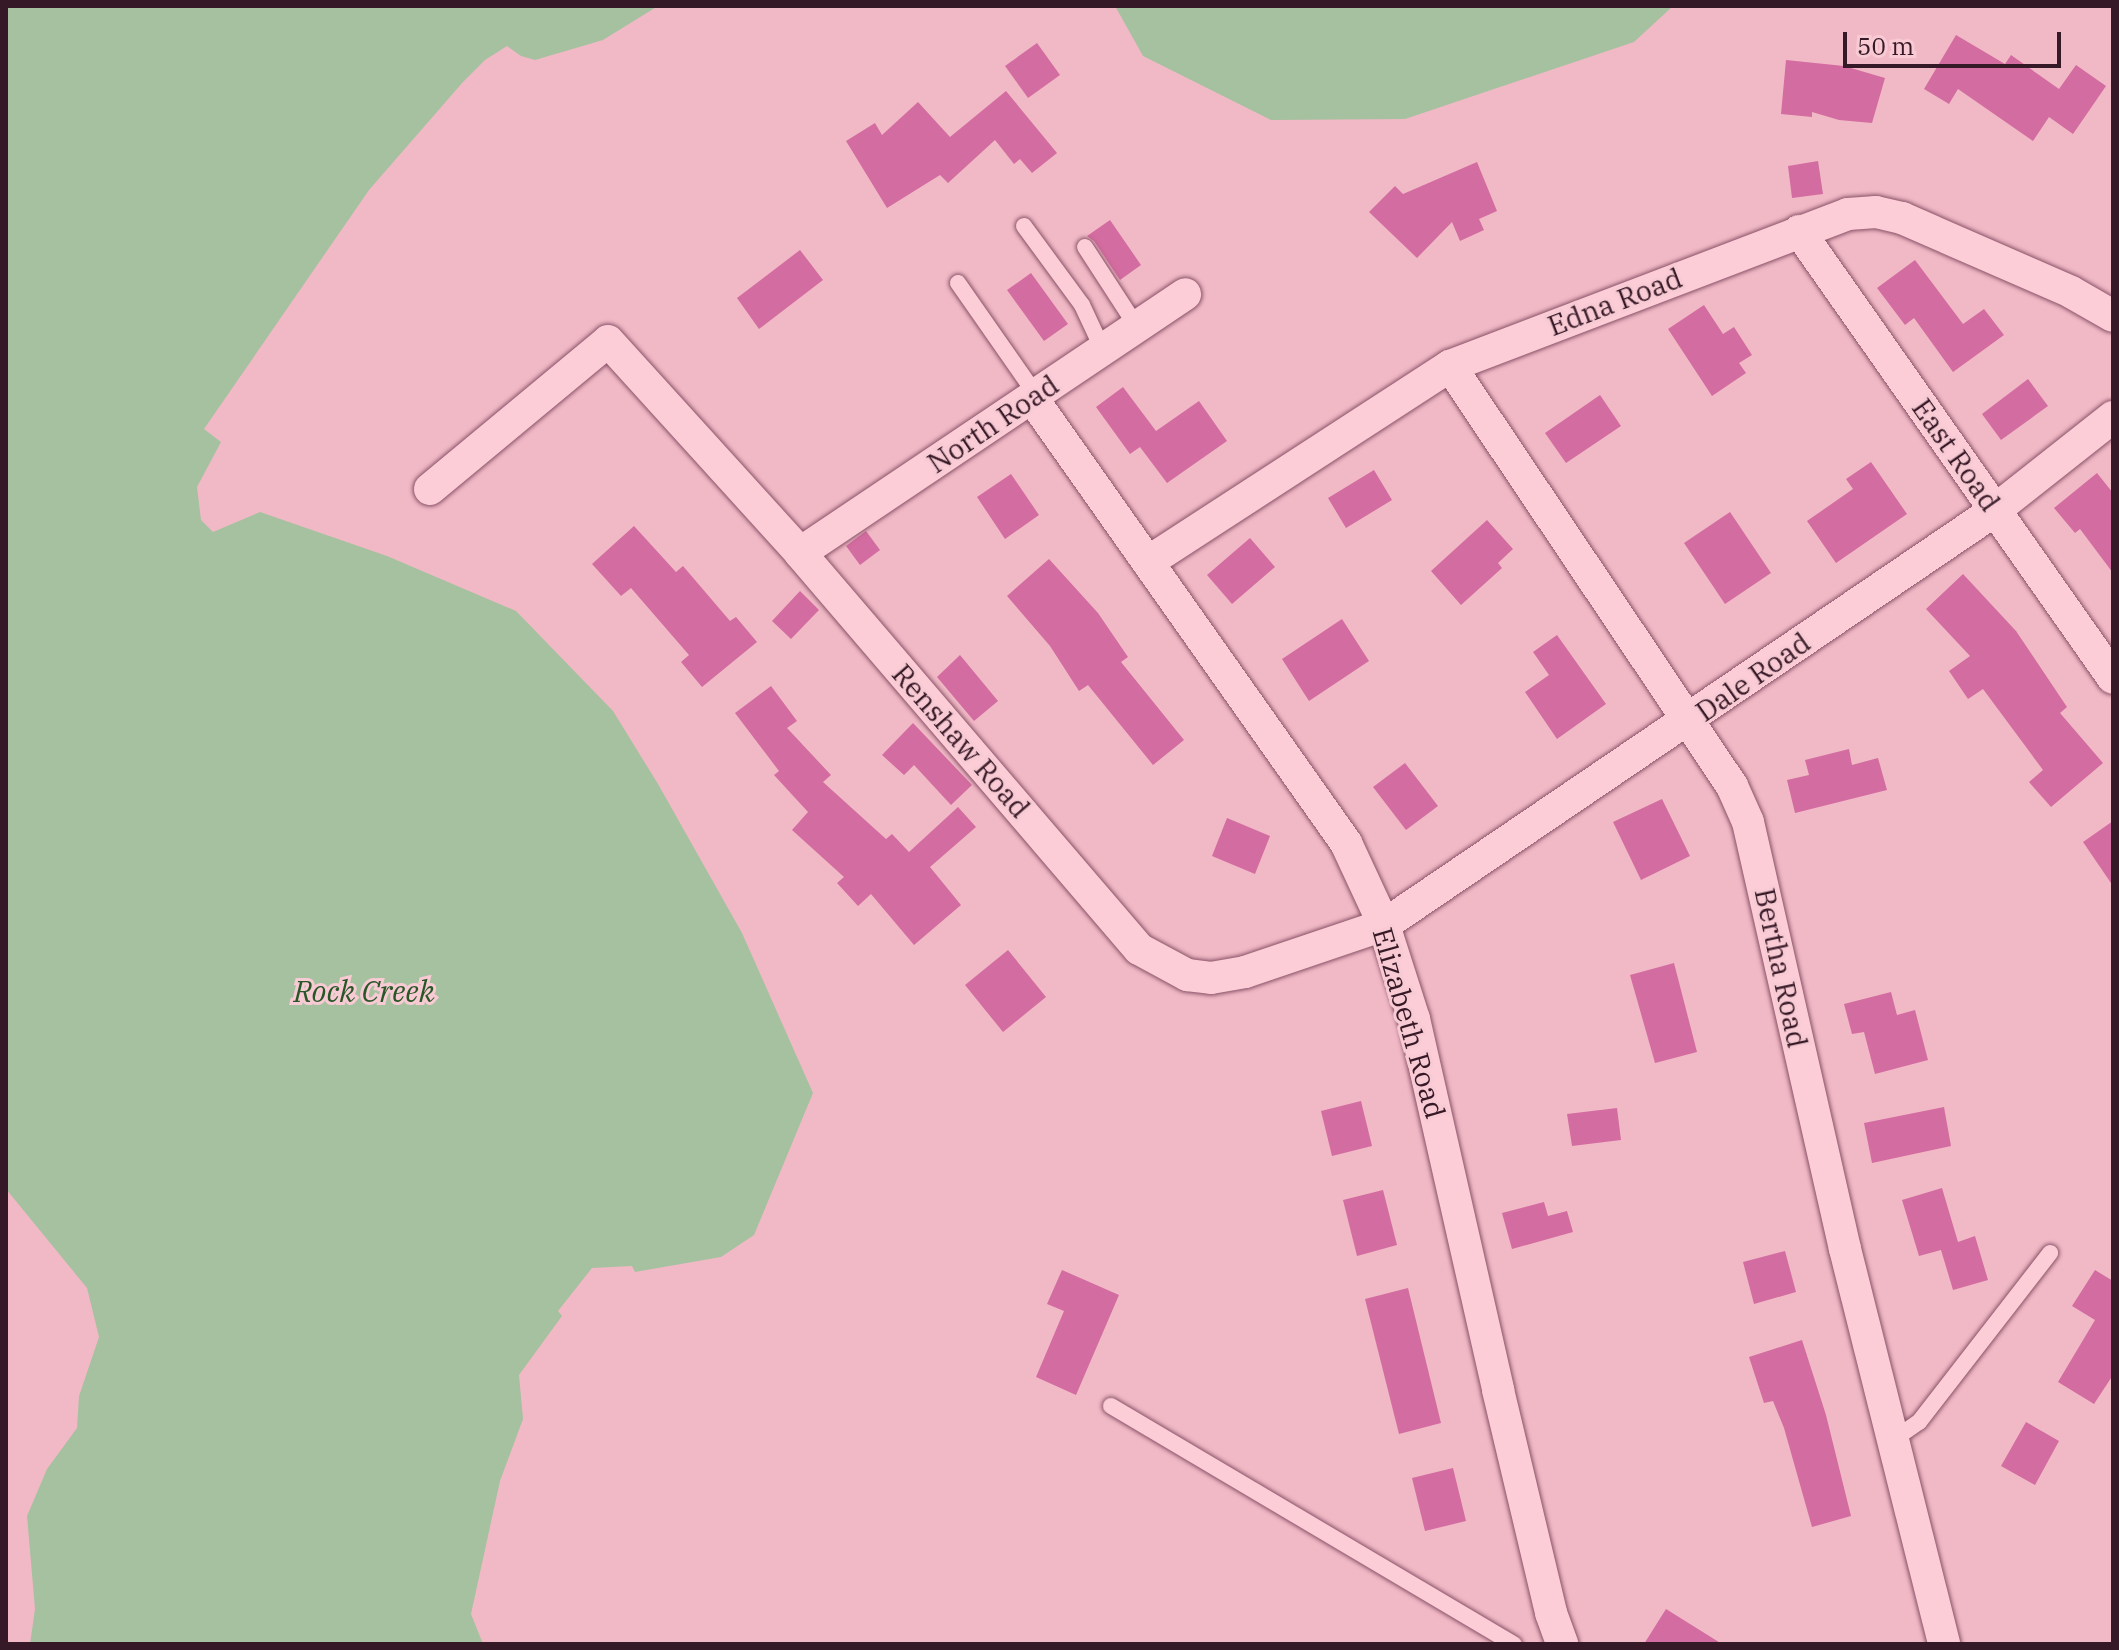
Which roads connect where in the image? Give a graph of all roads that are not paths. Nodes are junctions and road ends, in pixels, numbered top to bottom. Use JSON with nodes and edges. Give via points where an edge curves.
{"nodes":[{"id":1,"x":1024,"y":226,"type":"dead end"},
{"id":2,"x":1799,"y":231,"type":"junction"},
{"id":3,"x":1085,"y":247,"type":"dead end"},
{"id":4,"x":958,"y":283,"type":"dead end"},
{"id":5,"x":1185,"y":294,"type":"dead end"},
{"id":6,"x":2113,"y":316,"type":"edge"},
{"id":7,"x":1137,"y":327,"type":"junction"},
{"id":8,"x":1103,"y":350,"type":"junction"},
{"id":9,"x":1450,"y":366,"type":"junction"},
{"id":10,"x":1034,"y":397,"type":"junction"},
{"id":11,"x":2113,"y":417,"type":"edge"},
{"id":12,"x":430,"y":489,"type":"dead end"},
{"id":13,"x":1994,"y":511,"type":"junction"},
{"id":14,"x":800,"y":553,"type":"junction"},
{"id":15,"x":1148,"y":562,"type":"junction"},
{"id":16,"x":2113,"y":678,"type":"edge"},
{"id":17,"x":1688,"y":721,"type":"junction"},
{"id":18,"x":1384,"y":925,"type":"junction"},
{"id":19,"x":2050,"y":1253,"type":"dead end"},
{"id":20,"x":1111,"y":1406,"type":"dead end"},
{"id":21,"x":1893,"y":1440,"type":"junction"},
{"id":22,"x":1514,"y":1644,"type":"edge"},
{"id":23,"x":1562,"y":1644,"type":"edge"},
{"id":24,"x":1944,"y":1644,"type":"edge"}],
"edges":[{"from":1,"to":8,"type":"lane","via":[[1082,305]]},
{"from":2,"to":6,"type":"street","name":"Edna Road","via":[[1848,214],[1876,212],[1902,218],[2071,292]]},
{"from":2,"to":9,"type":"street","name":"Edna Road"},
{"from":2,"to":13,"type":"street","name":"East Road"},
{"from":3,"to":7,"type":"lane"},
{"from":4,"to":10,"type":"lane"},
{"from":5,"to":7,"type":"street","name":"North Road"},
{"from":7,"to":8,"type":"street","name":"North Road"},
{"from":8,"to":10,"type":"street","name":"North Road"},
{"from":9,"to":15,"type":"street","name":"Edna Road"},
{"from":9,"to":17,"type":"street","name":"Bertha Road"},
{"from":10,"to":14,"type":"street","name":"North Road"},
{"from":10,"to":15,"type":"street","name":"Elizabeth Road"},
{"from":11,"to":13,"type":"street","name":"Dale Road"},
{"from":12,"to":14,"type":"street","name":"Renshaw Road","via":[[608,341]]},
{"from":13,"to":16,"type":"street","name":"East Road"},
{"from":13,"to":17,"type":"street","name":"Dale Road"},
{"from":14,"to":18,"type":"street","name":"Renshaw Road","via":[[1139,949],[1187,975],[1211,978],[1245,972]]},
{"from":15,"to":18,"type":"street","name":"Elizabeth Road","via":[[1346,843]]},
{"from":17,"to":18,"type":"street","name":"Dale Road"},
{"from":17,"to":21,"type":"street","name":"Bertha Road","via":[[1732,786],[1748,822]]},
{"from":18,"to":23,"type":"street","name":"Elizabeth Road","via":[[1414,1019]]},
{"from":19,"to":21,"type":"lane","via":[[1919,1422]]},
{"from":20,"to":22,"type":"lane"},
{"from":21,"to":24,"type":"street","name":"Bertha Road"}]}
